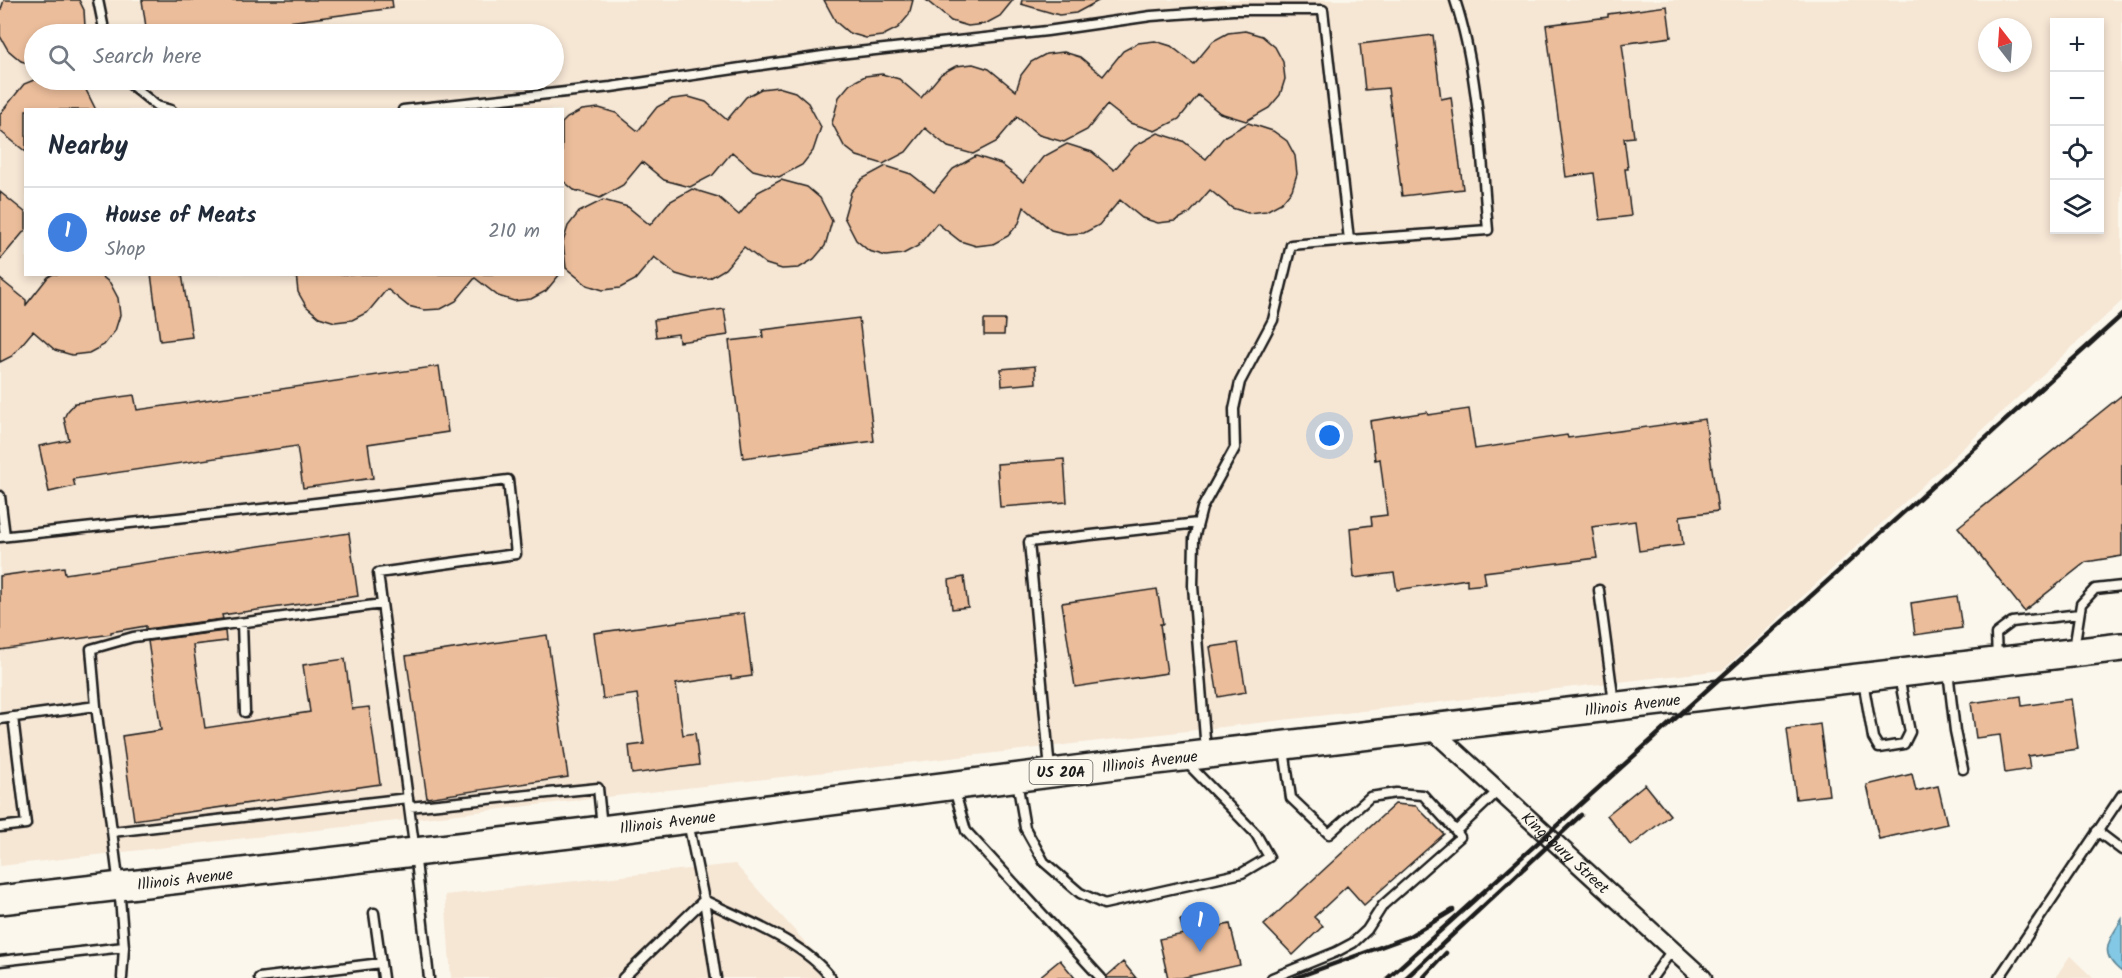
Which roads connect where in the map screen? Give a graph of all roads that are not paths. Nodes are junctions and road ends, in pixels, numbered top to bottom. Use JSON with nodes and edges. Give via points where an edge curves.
{"nodes":[{"id":1,"x":98,"y":0,"type":"edge"},
{"id":2,"x":1455,"y":0,"type":"edge"},
{"id":3,"x":103,"y":24,"type":"edge"},
{"id":4,"x":138,"y":90,"type":"edge"},
{"id":5,"x":164,"y":108,"type":"edge"},
{"id":6,"x":421,"y":108,"type":"edge"},
{"id":7,"x":1348,"y":240,"type":"junction"},
{"id":8,"x":0,"y":496,"type":"edge"},
{"id":9,"x":1198,"y":523,"type":"junction"},
{"id":10,"x":3,"y":537,"type":"edge"},
{"id":11,"x":2122,"y":586,"type":"edge"},
{"id":12,"x":1599,"y":590,"type":"dead end"},
{"id":13,"x":382,"y":604,"type":"junction"},
{"id":14,"x":2079,"y":614,"type":"junction"},
{"id":15,"x":242,"y":623,"type":"junction"},
{"id":16,"x":2122,"y":647,"type":"edge"},
{"id":17,"x":2074,"y":652,"type":"junction"},
{"id":18,"x":1997,"y":662,"type":"junction"},
{"id":19,"x":1948,"y":667,"type":"junction"},
{"id":20,"x":1899,"y":673,"type":"junction"},
{"id":21,"x":1862,"y":678,"type":"junction"},
{"id":22,"x":96,"y":706,"type":"junction"},
{"id":23,"x":1615,"y":706,"type":"junction"},
{"id":24,"x":245,"y":712,"type":"dead end"},
{"id":25,"x":13,"y":717,"type":"junction"},
{"id":26,"x":0,"y":719,"type":"edge"},
{"id":27,"x":1430,"y":728,"type":"junction"},
{"id":28,"x":1283,"y":746,"type":"junction"},
{"id":29,"x":1194,"y":756,"type":"junction"},
{"id":30,"x":1963,"y":769,"type":"dead end"},
{"id":31,"x":1051,"y":773,"type":"junction"},
{"id":32,"x":1017,"y":778,"type":"junction"},
{"id":33,"x":954,"y":786,"type":"junction"},
{"id":34,"x":1498,"y":791,"type":"junction"},
{"id":35,"x":2122,"y":795,"type":"edge"},
{"id":36,"x":408,"y":803,"type":"junction"},
{"id":37,"x":687,"y":819,"type":"junction"},
{"id":38,"x":0,"y":827,"type":"edge"},
{"id":39,"x":602,"y":830,"type":"junction"},
{"id":40,"x":1456,"y":831,"type":"junction"},
{"id":41,"x":2097,"y":831,"type":"junction"},
{"id":42,"x":112,"y":832,"type":"junction"},
{"id":43,"x":2122,"y":850,"type":"edge"},
{"id":44,"x":415,"y":852,"type":"junction"},
{"id":45,"x":119,"y":886,"type":"junction"},
{"id":46,"x":0,"y":900,"type":"edge"},
{"id":47,"x":704,"y":900,"type":"junction"},
{"id":48,"x":374,"y":913,"type":"dead end"},
{"id":49,"x":124,"y":947,"type":"junction"},
{"id":50,"x":1672,"y":950,"type":"junction"},
{"id":51,"x":0,"y":961,"type":"edge"},
{"id":52,"x":381,"y":963,"type":"junction"},
{"id":53,"x":122,"y":978,"type":"edge"},
{"id":54,"x":259,"y":978,"type":"edge"},
{"id":55,"x":383,"y":978,"type":"edge"},
{"id":56,"x":429,"y":978,"type":"edge"},
{"id":57,"x":623,"y":978,"type":"edge"},
{"id":58,"x":716,"y":978,"type":"edge"},
{"id":59,"x":831,"y":978,"type":"edge"},
{"id":60,"x":1101,"y":978,"type":"edge"},
{"id":61,"x":1272,"y":978,"type":"edge"},
{"id":62,"x":1652,"y":978,"type":"edge"},
{"id":63,"x":1703,"y":978,"type":"edge"},
{"id":64,"x":1998,"y":978,"type":"edge"}],
"edges":[{"from":1,"to":3,"type":"lane"},
{"from":2,"to":7,"type":"lane","via":[[1466,34],[1488,230]]},
{"from":4,"to":5,"type":"lane"},
{"from":6,"to":7,"type":"lane","via":[[1152,16],[1323,9]]},
{"from":7,"to":9,"type":"lane","via":[[1291,245],[1273,320],[1240,382],[1234,409],[1235,448],[1202,508]]},
{"from":8,"to":10,"type":"lane"},
{"from":9,"to":29,"type":"lane","via":[[1192,552]]},
{"from":9,"to":31,"type":"lane","via":[[1029,542]]},
{"from":10,"to":13,"type":"lane","via":[[508,480],[516,554],[378,573]]},
{"from":11,"to":14,"type":"lane","via":[[2095,590],[2081,604]]},
{"from":12,"to":23,"type":"lane"},
{"from":13,"to":15,"type":"lane"},
{"from":13,"to":36,"type":"lane"},
{"from":14,"to":17,"type":"lane"},
{"from":14,"to":18,"type":"lane","via":[[2012,622],[1996,634]]},
{"from":15,"to":22,"type":"lane","via":[[133,637],[91,649]]},
{"from":15,"to":24,"type":"lane"},
{"from":16,"to":17,"type":"main road","name":"Illinois Avenue","number":"US 20A"},
{"from":17,"to":18,"type":"main road","name":"Illinois Avenue","number":"US 20A"},
{"from":18,"to":19,"type":"main road","name":"Illinois Avenue","number":"US 20A"},
{"from":19,"to":20,"type":"main road","name":"Illinois Avenue","number":"US 20A"},
{"from":19,"to":30,"type":"lane"},
{"from":20,"to":21,"type":"main road","name":"Illinois Avenue","number":"US 20A"},
{"from":20,"to":21,"type":"lane","via":[[1910,732],[1904,744],[1879,748],[1873,738]]},
{"from":21,"to":23,"type":"main road","name":"Illinois Avenue","number":"US 20A"},
{"from":22,"to":25,"type":"lane"},
{"from":22,"to":42,"type":"lane"},
{"from":23,"to":27,"type":"main road","name":"Illinois Avenue","number":"US 20A"},
{"from":25,"to":26,"type":"lane"},
{"from":25,"to":38,"type":"lane","via":[[26,824]]},
{"from":27,"to":28,"type":"main road","name":"Illinois Avenue","number":"US 20A"},
{"from":27,"to":34,"type":"street","name":"Kingsbury Street"},
{"from":28,"to":29,"type":"main road","name":"Illinois Avenue","number":"US 20A"},
{"from":28,"to":40,"type":"lane","via":[[1291,798],[1329,834],[1370,797],[1396,793],[1422,795]]},
{"from":29,"to":31,"type":"main road","name":"Illinois Avenue","number":"US 20A"},
{"from":29,"to":32,"type":"lane","via":[[1256,834],[1269,857],[1242,873],[1104,904],[1080,893],[1044,862],[1025,828]]},
{"from":31,"to":32,"type":"main road","name":"Illinois Avenue","number":"US 20A"},
{"from":32,"to":33,"type":"main road","name":"Illinois Avenue","number":"US 20A"},
{"from":33,"to":37,"type":"main road","name":"Illinois Avenue","number":"US 20A"},
{"from":33,"to":60,"type":"lane","via":[[966,831]]},
{"from":34,"to":40,"type":"lane"},
{"from":34,"to":50,"type":"street","name":"Kingsbury Street"},
{"from":35,"to":41,"type":"lane"},
{"from":36,"to":39,"type":"lane","via":[[598,788]]},
{"from":36,"to":42,"type":"lane"},
{"from":36,"to":44,"type":"lane"},
{"from":37,"to":39,"type":"main road","name":"Illinois Avenue","number":"US 20A"},
{"from":37,"to":47,"type":"lane"},
{"from":39,"to":44,"type":"main road","name":"Illinois Avenue","number":"US 20A"},
{"from":40,"to":61,"type":"lane","via":[[1461,837],[1383,905],[1353,943]]},
{"from":41,"to":43,"type":"lane"},
{"from":41,"to":64,"type":"lane"},
{"from":42,"to":45,"type":"lane"},
{"from":44,"to":45,"type":"main road","name":"Illinois Avenue","number":"US 20A"},
{"from":44,"to":56,"type":"lane"},
{"from":45,"to":46,"type":"main road","name":"Illinois Avenue","number":"US 20A"},
{"from":45,"to":49,"type":"lane"},
{"from":47,"to":57,"type":"lane"},
{"from":47,"to":58,"type":"lane"},
{"from":47,"to":59,"type":"lane","via":[[801,950]]},
{"from":48,"to":52,"type":"lane"},
{"from":49,"to":51,"type":"lane"},
{"from":49,"to":53,"type":"lane"},
{"from":50,"to":62,"type":"lane"},
{"from":50,"to":63,"type":"street","name":"Kingsbury Street"},
{"from":52,"to":54,"type":"lane"},
{"from":52,"to":55,"type":"lane"}]}
